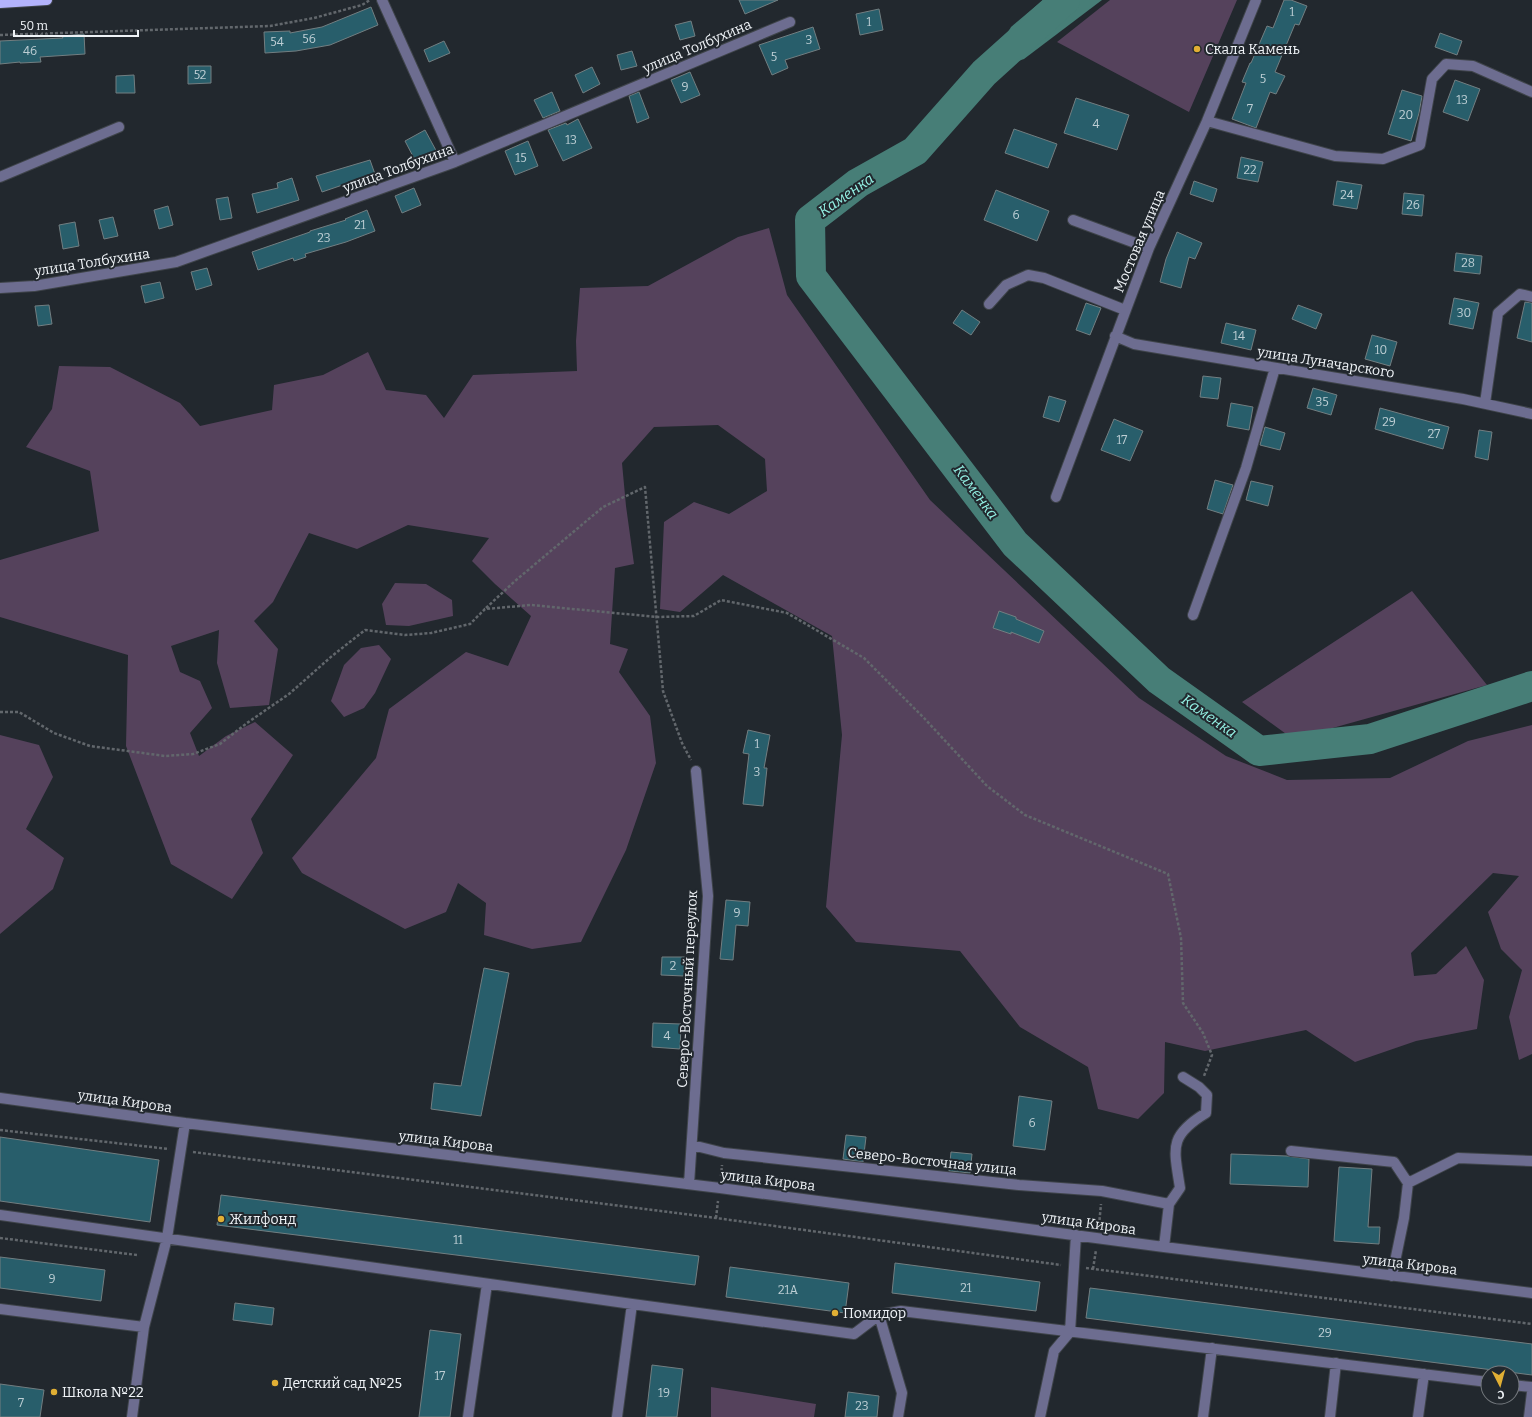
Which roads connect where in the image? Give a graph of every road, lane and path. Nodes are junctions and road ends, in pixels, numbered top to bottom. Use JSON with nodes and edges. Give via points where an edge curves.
{"nodes":[{"id":1,"x":47,"y":0,"type":"edge"},
{"id":2,"x":370,"y":0,"type":"edge"},
{"id":3,"x":382,"y":0,"type":"edge"},
{"id":4,"x":1256,"y":0,"type":"edge"},
{"id":5,"x":0,"y":3,"type":"edge"},
{"id":6,"x":790,"y":22,"type":"dead end"},
{"id":7,"x":0,"y":35,"type":"edge"},
{"id":8,"x":1532,"y":92,"type":"edge"},
{"id":9,"x":1207,"y":121,"type":"junction"},
{"id":10,"x":119,"y":127,"type":"dead end"},
{"id":11,"x":455,"y":162,"type":"junction"},
{"id":12,"x":0,"y":177,"type":"edge"},
{"id":13,"x":1073,"y":220,"type":"dead end"},
{"id":14,"x":1149,"y":248,"type":"junction"},
{"id":15,"x":0,"y":288,"type":"edge"},
{"id":16,"x":1532,"y":297,"type":"edge"},
{"id":17,"x":989,"y":304,"type":"dead end"},
{"id":18,"x":1125,"y":310,"type":"junction"},
{"id":19,"x":1115,"y":336,"type":"junction"},
{"id":20,"x":1275,"y":368,"type":"junction"},
{"id":21,"x":1485,"y":403,"type":"junction"},
{"id":22,"x":1532,"y":414,"type":"edge"},
{"id":23,"x":1056,"y":497,"type":"dead end"},
{"id":24,"x":485,"y":609,"type":"junction"},
{"id":25,"x":1193,"y":615,"type":"dead end"},
{"id":26,"x":656,"y":617,"type":"junction"},
{"id":27,"x":0,"y":712,"type":"edge"},
{"id":28,"x":696,"y":771,"type":"joint"},
{"id":29,"x":1183,"y":1077,"type":"dead end"},
{"id":30,"x":1199,"y":1087,"type":"junction"},
{"id":31,"x":0,"y":1098,"type":"edge"},
{"id":32,"x":185,"y":1123,"type":"junction"},
{"id":33,"x":0,"y":1130,"type":"edge"},
{"id":34,"x":692,"y":1145,"type":"junction"},
{"id":35,"x":1291,"y":1150,"type":"dead end"},
{"id":36,"x":181,"y":1151,"type":"junction"},
{"id":37,"x":1532,"y":1161,"type":"edge"},
{"id":38,"x":1408,"y":1183,"type":"junction"},
{"id":39,"x":689,"y":1184,"type":"junction"},
{"id":40,"x":1169,"y":1204,"type":"junction"},
{"id":41,"x":0,"y":1215,"type":"edge"},
{"id":42,"x":1076,"y":1235,"type":"junction"},
{"id":43,"x":0,"y":1238,"type":"edge"},
{"id":44,"x":167,"y":1238,"type":"junction"},
{"id":45,"x":1164,"y":1247,"type":"junction"},
{"id":46,"x":137,"y":1256,"type":"dead end"},
{"id":47,"x":1074,"y":1267,"type":"junction"},
{"id":48,"x":1392,"y":1276,"type":"junction"},
{"id":49,"x":487,"y":1284,"type":"junction"},
{"id":50,"x":1532,"y":1293,"type":"edge"},
{"id":51,"x":632,"y":1304,"type":"junction"},
{"id":52,"x":0,"y":1309,"type":"edge"},
{"id":53,"x":879,"y":1315,"type":"junction"},
{"id":54,"x":1532,"y":1324,"type":"edge"},
{"id":55,"x":144,"y":1327,"type":"junction"},
{"id":56,"x":1070,"y":1332,"type":"junction"},
{"id":57,"x":1212,"y":1348,"type":"junction"},
{"id":58,"x":1336,"y":1363,"type":"junction"},
{"id":59,"x":1424,"y":1374,"type":"junction"},
{"id":60,"x":1480,"y":1381,"type":"edge"},
{"id":61,"x":1520,"y":1386,"type":"edge"},
{"id":62,"x":1532,"y":1387,"type":"edge"},
{"id":63,"x":1532,"y":1392,"type":"edge"},
{"id":64,"x":132,"y":1417,"type":"edge"},
{"id":65,"x":468,"y":1417,"type":"edge"},
{"id":66,"x":617,"y":1417,"type":"edge"},
{"id":67,"x":898,"y":1417,"type":"edge"},
{"id":68,"x":1040,"y":1417,"type":"edge"},
{"id":69,"x":1202,"y":1417,"type":"edge"},
{"id":70,"x":1330,"y":1417,"type":"edge"},
{"id":71,"x":1418,"y":1417,"type":"edge"},
{"id":72,"x":1529,"y":1417,"type":"edge"}],
"edges":[{"from":1,"to":5,"type":"main road"},
{"from":2,"to":7,"type":"path","via":[[362,5],[314,18],[270,26]]},
{"from":3,"to":11,"type":"street"},
{"from":4,"to":9,"type":"street","name":"Мостовая улица"},
{"from":6,"to":11,"type":"street","name":"улица Толбухина"},
{"from":8,"to":9,"type":"street","via":[[1473,66],[1446,64],[1432,79],[1420,144],[1383,159],[1335,156]]},
{"from":9,"to":14,"type":"street","name":"Мостовая улица"},
{"from":10,"to":12,"type":"street"},
{"from":11,"to":15,"type":"street","name":"улица Толбухина","via":[[176,262],[34,286]]},
{"from":13,"to":14,"type":"street"},
{"from":14,"to":18,"type":"street","name":"Мостовая улица"},
{"from":16,"to":21,"type":"street","via":[[1520,294],[1498,313]]},
{"from":17,"to":18,"type":"street","via":[[1006,285],[1028,275],[1044,278]]},
{"from":18,"to":19,"type":"street","name":"Мостовая улица"},
{"from":19,"to":20,"type":"street","name":"улица Луначарского","via":[[1134,344]]},
{"from":19,"to":23,"type":"street","name":"Мостовая улица"},
{"from":20,"to":21,"type":"street","name":"улица Луначарского"},
{"from":20,"to":25,"type":"street","via":[[1246,468]]},
{"from":21,"to":22,"type":"street","name":"улица Луначарского"},
{"from":24,"to":26,"type":"path","via":[[531,605]]},
{"from":24,"to":26,"type":"path","via":[[603,507],[645,487]]},
{"from":24,"to":27,"type":"path","via":[[470,624],[431,633],[405,634],[365,630],[289,694],[220,744],[194,754],[165,756],[90,746],[54,733],[18,712]]},
{"from":26,"to":28,"type":"path","via":[[663,691],[682,743]]},
{"from":26,"to":30,"type":"path","via":[[694,616],[721,600],[787,613],[864,658],[987,786],[1025,815],[1168,874],[1181,938],[1183,1003],[1203,1033],[1212,1055]]},
{"from":28,"to":34,"type":"street","name":"Северо-Восточный переулок","via":[[708,896]]},
{"from":29,"to":30,"type":"street"},
{"from":30,"to":40,"type":"street","via":[[1207,1095],[1206,1113],[1191,1122],[1180,1133],[1174,1152],[1180,1188]]},
{"from":31,"to":32,"type":"street","name":"улица Кирова"},
{"from":32,"to":36,"type":"street"},
{"from":32,"to":39,"type":"street","name":"улица Кирова"},
{"from":33,"to":36,"type":"path"},
{"from":34,"to":39,"type":"street","name":"Северо-Восточный переулок"},
{"from":34,"to":40,"type":"street","name":"Северо-Восточная улица","via":[[724,1153],[1019,1185],[1102,1191]]},
{"from":35,"to":38,"type":"street","via":[[1394,1162]]},
{"from":36,"to":44,"type":"street"},
{"from":36,"to":47,"type":"path"},
{"from":37,"to":38,"type":"street","via":[[1458,1158]]},
{"from":38,"to":48,"type":"street"},
{"from":39,"to":42,"type":"street","name":"улица Кирова"},
{"from":40,"to":45,"type":"street"},
{"from":41,"to":44,"type":"street"},
{"from":42,"to":45,"type":"street","name":"улица Кирова"},
{"from":42,"to":47,"type":"street"},
{"from":43,"to":46,"type":"path"},
{"from":44,"to":49,"type":"street"},
{"from":44,"to":55,"type":"street"},
{"from":45,"to":48,"type":"street","name":"улица Кирова"},
{"from":47,"to":54,"type":"path"},
{"from":47,"to":56,"type":"street"},
{"from":48,"to":50,"type":"street","name":"улица Кирова"},
{"from":49,"to":51,"type":"street"},
{"from":49,"to":65,"type":"street"},
{"from":51,"to":53,"type":"street","via":[[854,1334]]},
{"from":51,"to":66,"type":"street"},
{"from":52,"to":55,"type":"street"},
{"from":53,"to":56,"type":"street","via":[[901,1311]]},
{"from":53,"to":67,"type":"street","via":[[902,1393]]},
{"from":55,"to":64,"type":"street"},
{"from":56,"to":57,"type":"street"},
{"from":56,"to":68,"type":"street","via":[[1054,1351]]},
{"from":57,"to":58,"type":"street"},
{"from":57,"to":69,"type":"street"},
{"from":58,"to":59,"type":"street"},
{"from":58,"to":70,"type":"street"},
{"from":59,"to":60,"type":"street"},
{"from":59,"to":71,"type":"street"},
{"from":61,"to":62,"type":"street"},
{"from":63,"to":72,"type":"street"}]}
